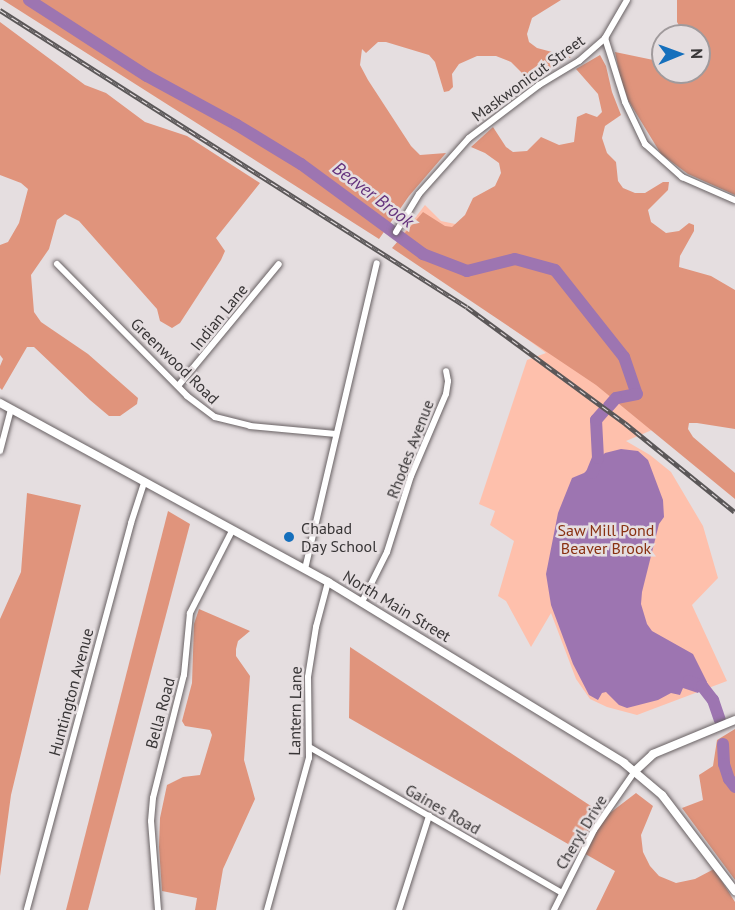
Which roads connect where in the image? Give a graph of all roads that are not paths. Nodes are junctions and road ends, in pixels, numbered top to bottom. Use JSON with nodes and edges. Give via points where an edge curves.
{"nodes":[{"id":1,"x":627,"y":0,"type":"edge"},
{"id":2,"x":605,"y":38,"type":"junction"},
{"id":3,"x":735,"y":200,"type":"edge"},
{"id":4,"x":396,"y":232,"type":"dead end"},
{"id":5,"x":377,"y":263,"type":"dead end"},
{"id":6,"x":57,"y":264,"type":"dead end"},
{"id":7,"x":279,"y":264,"type":"dead end"},
{"id":8,"x":446,"y":371,"type":"dead end"},
{"id":9,"x":178,"y":386,"type":"junction"},
{"id":10,"x":0,"y":404,"type":"edge"},
{"id":11,"x":11,"y":409,"type":"junction"},
{"id":12,"x":336,"y":434,"type":"junction"},
{"id":13,"x":0,"y":451,"type":"edge"},
{"id":14,"x":144,"y":483,"type":"junction"},
{"id":15,"x":232,"y":531,"type":"junction"},
{"id":16,"x":305,"y":569,"type":"junction"},
{"id":17,"x":328,"y":582,"type":"junction"},
{"id":18,"x":362,"y":602,"type":"junction"},
{"id":19,"x":735,"y":720,"type":"edge"},
{"id":20,"x":311,"y":748,"type":"junction"},
{"id":21,"x":634,"y":771,"type":"junction"},
{"id":22,"x":429,"y":816,"type":"junction"},
{"id":23,"x":735,"y":891,"type":"edge"},
{"id":24,"x":562,"y":893,"type":"junction"},
{"id":25,"x":27,"y":909,"type":"edge"},
{"id":26,"x":158,"y":910,"type":"edge"},
{"id":27,"x":267,"y":910,"type":"edge"},
{"id":28,"x":399,"y":910,"type":"edge"},
{"id":29,"x":554,"y":910,"type":"edge"}],
"edges":[{"from":1,"to":2,"type":"street","name":"Maskwonicut Street"},
{"from":2,"to":3,"type":"street","via":[[625,102],[645,144],[682,177]]},
{"from":2,"to":4,"type":"street","name":"Maskwonicut Street","via":[[579,61],[539,85],[469,138],[419,194]]},
{"from":5,"to":12,"type":"street"},
{"from":6,"to":9,"type":"street","name":"Greenwood Road"},
{"from":7,"to":9,"type":"street","name":"Indian Lane"},
{"from":8,"to":18,"type":"street","name":"Rhodes Avenue","via":[[446,394],[411,476],[387,552]]},
{"from":9,"to":12,"type":"street","name":"Greenwood Road","via":[[205,411],[224,421]]},
{"from":10,"to":11,"type":"main road","name":"North Main Street"},
{"from":11,"to":13,"type":"street"},
{"from":11,"to":14,"type":"main road","name":"North Main Street"},
{"from":12,"to":16,"type":"street"},
{"from":14,"to":15,"type":"main road","name":"North Main Street"},
{"from":14,"to":25,"type":"street","name":"Huntington Avenue"},
{"from":15,"to":16,"type":"main road","name":"North Main Street"},
{"from":15,"to":26,"type":"street","name":"Bella Road","via":[[190,613],[184,675],[153,798],[151,821]]},
{"from":16,"to":17,"type":"main road","name":"North Main Street"},
{"from":17,"to":18,"type":"main road","name":"North Main Street"},
{"from":17,"to":20,"type":"street","name":"Lantern Lane","via":[[309,670]]},
{"from":18,"to":21,"type":"main road","name":"North Main Street"},
{"from":19,"to":21,"type":"street","via":[[653,754]]},
{"from":20,"to":22,"type":"street","name":"Gaines Road"},
{"from":20,"to":27,"type":"street","name":"Lantern Lane"},
{"from":21,"to":23,"type":"main road","name":"North Main Street","via":[[662,795]]},
{"from":21,"to":24,"type":"street","name":"Cheryl Drive","via":[[590,837]]},
{"from":22,"to":24,"type":"street","name":"Gaines Road"},
{"from":22,"to":28,"type":"street"},
{"from":24,"to":29,"type":"street","name":"Cheryl Drive"}]}
